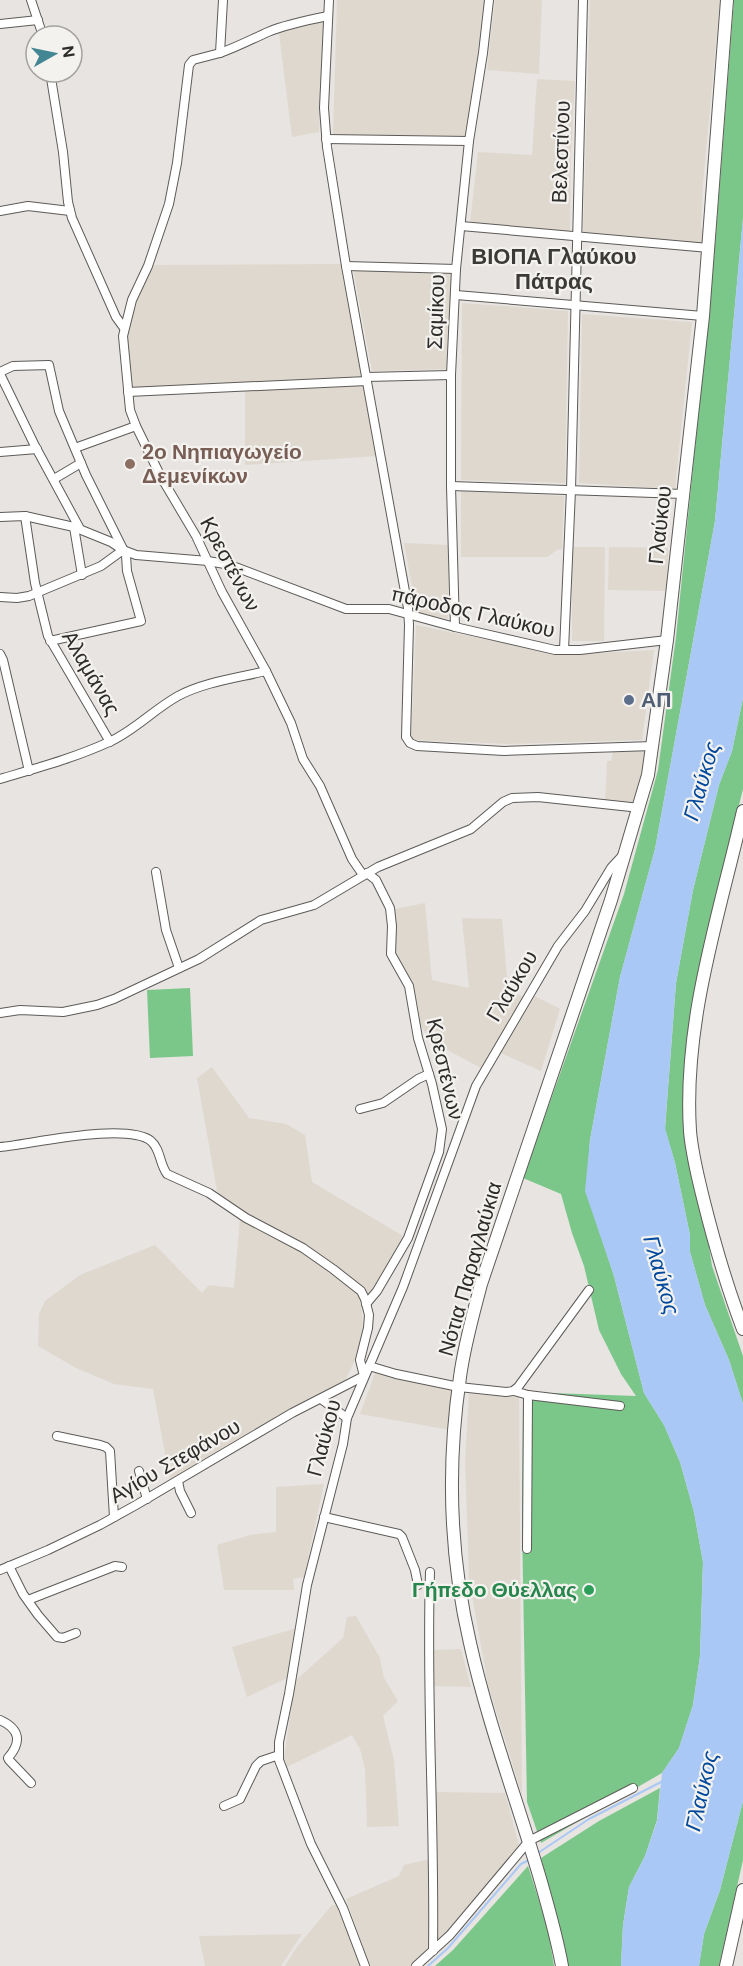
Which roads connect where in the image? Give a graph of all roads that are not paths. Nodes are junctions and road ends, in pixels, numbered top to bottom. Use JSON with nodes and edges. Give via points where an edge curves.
{"nodes":[{"id":1,"x":31,"y":0,"type":"edge"},
{"id":2,"x":223,"y":0,"type":"edge"},
{"id":3,"x":328,"y":0,"type":"edge"},
{"id":4,"x":489,"y":0,"type":"edge"},
{"id":5,"x":583,"y":0,"type":"edge"},
{"id":6,"x":727,"y":0,"type":"edge"},
{"id":7,"x":328,"y":16,"type":"junction"},
{"id":8,"x":38,"y":20,"type":"junction"},
{"id":9,"x":0,"y":24,"type":"edge"},
{"id":10,"x":39,"y":24,"type":"edge"},
{"id":11,"x":220,"y":53,"type":"junction"},
{"id":12,"x":52,"y":84,"type":"edge"},
{"id":13,"x":326,"y":139,"type":"junction"},
{"id":14,"x":469,"y":141,"type":"junction"},
{"id":15,"x":0,"y":211,"type":"edge"},
{"id":16,"x":70,"y":211,"type":"junction"},
{"id":17,"x":461,"y":226,"type":"junction"},
{"id":18,"x":577,"y":236,"type":"junction"},
{"id":19,"x":709,"y":248,"type":"junction"},
{"id":20,"x":346,"y":266,"type":"junction"},
{"id":21,"x":456,"y":269,"type":"junction"},
{"id":22,"x":456,"y":295,"type":"junction"},
{"id":23,"x":574,"y":305,"type":"junction"},
{"id":24,"x":703,"y":316,"type":"junction"},
{"id":25,"x":124,"y":328,"type":"junction"},
{"id":26,"x":0,"y":373,"type":"edge"},
{"id":27,"x":451,"y":375,"type":"junction"},
{"id":28,"x":367,"y":379,"type":"junction"},
{"id":29,"x":128,"y":392,"type":"junction"},
{"id":30,"x":136,"y":426,"type":"junction"},
{"id":31,"x":75,"y":448,"type":"junction"},
{"id":32,"x":37,"y":449,"type":"junction"},
{"id":33,"x":0,"y":452,"type":"edge"},
{"id":34,"x":81,"y":463,"type":"junction"},
{"id":35,"x":54,"y":479,"type":"junction"},
{"id":36,"x":451,"y":486,"type":"junction"},
{"id":37,"x":571,"y":490,"type":"junction"},
{"id":38,"x":683,"y":494,"type":"junction"},
{"id":39,"x":25,"y":516,"type":"junction"},
{"id":40,"x":0,"y":517,"type":"edge"},
{"id":41,"x":77,"y":528,"type":"junction"},
{"id":42,"x":123,"y":550,"type":"junction"},
{"id":43,"x":208,"y":561,"type":"junction"},
{"id":44,"x":82,"y":575,"type":"junction"},
{"id":45,"x":38,"y":593,"type":"junction"},
{"id":46,"x":0,"y":597,"type":"edge"},
{"id":47,"x":409,"y":616,"type":"junction"},
{"id":48,"x":455,"y":627,"type":"junction"},
{"id":49,"x":667,"y":640,"type":"junction"},
{"id":50,"x":50,"y":641,"type":"junction"},
{"id":51,"x":564,"y":650,"type":"junction"},
{"id":52,"x":0,"y":654,"type":"edge"},
{"id":53,"x":266,"y":671,"type":"junction"},
{"id":54,"x":110,"y":742,"type":"junction"},
{"id":55,"x":653,"y":746,"type":"junction"},
{"id":56,"x":29,"y":771,"type":"junction"},
{"id":57,"x":0,"y":779,"type":"edge"},
{"id":58,"x":640,"y":808,"type":"junction"},
{"id":59,"x":743,"y":812,"type":"edge"},
{"id":60,"x":627,"y":850,"type":"junction"},
{"id":61,"x":156,"y":872,"type":"dead end"},
{"id":62,"x":365,"y":874,"type":"junction"},
{"id":63,"x":179,"y":968,"type":"junction"},
{"id":64,"x":0,"y":1013,"type":"edge"},
{"id":65,"x":429,"y":1074,"type":"junction"},
{"id":66,"x":360,"y":1109,"type":"dead end"},
{"id":67,"x":0,"y":1147,"type":"edge"},
{"id":68,"x":589,"y":1290,"type":"dead end"},
{"id":69,"x":366,"y":1304,"type":"junction"},
{"id":70,"x":743,"y":1329,"type":"edge"},
{"id":71,"x":369,"y":1365,"type":"junction"},
{"id":72,"x":364,"y":1376,"type":"junction"},
{"id":73,"x":459,"y":1387,"type":"junction"},
{"id":74,"x":514,"y":1391,"type":"junction"},
{"id":75,"x":528,"y":1395,"type":"junction"},
{"id":76,"x":321,"y":1399,"type":"junction"},
{"id":77,"x":620,"y":1406,"type":"dead end"},
{"id":78,"x":347,"y":1418,"type":"junction"},
{"id":79,"x":57,"y":1436,"type":"dead end"},
{"id":80,"x":139,"y":1471,"type":"dead end"},
{"id":81,"x":178,"y":1481,"type":"junction"},
{"id":82,"x":147,"y":1499,"type":"junction"},
{"id":83,"x":191,"y":1513,"type":"dead end"},
{"id":84,"x":324,"y":1516,"type":"junction"},
{"id":85,"x":114,"y":1517,"type":"junction"},
{"id":86,"x":527,"y":1549,"type":"dead end"},
{"id":87,"x":9,"y":1566,"type":"junction"},
{"id":88,"x":122,"y":1567,"type":"dead end"},
{"id":89,"x":0,"y":1570,"type":"edge"},
{"id":90,"x":430,"y":1572,"type":"dead end"},
{"id":91,"x":418,"y":1585,"type":"dead end"},
{"id":92,"x":28,"y":1600,"type":"junction"},
{"id":93,"x":76,"y":1633,"type":"dead end"},
{"id":94,"x":0,"y":1720,"type":"edge"},
{"id":95,"x":279,"y":1755,"type":"junction"},
{"id":96,"x":31,"y":1783,"type":"dead end"},
{"id":97,"x":633,"y":1788,"type":"dead end"},
{"id":98,"x":224,"y":1806,"type":"dead end"},
{"id":99,"x":532,"y":1851,"type":"junction"},
{"id":100,"x":743,"y":1890,"type":"edge"},
{"id":101,"x":433,"y":1951,"type":"junction"},
{"id":102,"x":365,"y":1966,"type":"edge"},
{"id":103,"x":416,"y":1966,"type":"edge"},
{"id":104,"x":562,"y":1966,"type":"edge"},
{"id":105,"x":726,"y":1966,"type":"edge"}],
"edges":[{"from":1,"to":8,"type":"street"},
{"from":2,"to":11,"type":"street"},
{"from":3,"to":7,"type":"street"},
{"from":4,"to":14,"type":"street","name":"Σαμίκου"},
{"from":5,"to":18,"type":"street","name":"Βελεστίνου"},
{"from":6,"to":19,"type":"main road","name":"Γλαύκου"},
{"from":7,"to":11,"type":"street","via":[[294,23]]},
{"from":7,"to":13,"type":"street"},
{"from":8,"to":9,"type":"street"},
{"from":8,"to":10,"type":"street"},
{"from":11,"to":25,"type":"street","name":"Κρεστένων","via":[[189,64],[169,204]]},
{"from":12,"to":16,"type":"street"},
{"from":13,"to":14,"type":"street"},
{"from":13,"to":20,"type":"street"},
{"from":14,"to":17,"type":"street","name":"Σαμίκου"},
{"from":15,"to":16,"type":"street","via":[[28,206]]},
{"from":16,"to":25,"type":"street"},
{"from":17,"to":18,"type":"street"},
{"from":17,"to":21,"type":"street","name":"Σαμίκου"},
{"from":18,"to":19,"type":"street"},
{"from":18,"to":23,"type":"street","name":"Βελεστίνου"},
{"from":19,"to":24,"type":"main road","name":"Γλαύκου"},
{"from":20,"to":21,"type":"street"},
{"from":20,"to":28,"type":"street"},
{"from":21,"to":22,"type":"street","name":"Σαμίκου"},
{"from":22,"to":23,"type":"street"},
{"from":22,"to":27,"type":"street","name":"Σαμίκου"},
{"from":23,"to":24,"type":"street"},
{"from":23,"to":37,"type":"street","name":"Βελεστίνου"},
{"from":24,"to":38,"type":"main road","name":"Γλαύκου"},
{"from":25,"to":29,"type":"street","name":"Κρεστένων"},
{"from":26,"to":31,"type":"street","via":[[13,366],[49,365],[57,408]]},
{"from":26,"to":32,"type":"street"},
{"from":27,"to":28,"type":"street"},
{"from":27,"to":36,"type":"street","name":"Σαμίκου"},
{"from":28,"to":29,"type":"street"},
{"from":28,"to":47,"type":"street"},
{"from":29,"to":30,"type":"street","name":"Κρεστένων"},
{"from":30,"to":31,"type":"street"},
{"from":30,"to":43,"type":"street","name":"Κρεστένων"},
{"from":31,"to":34,"type":"street"},
{"from":32,"to":33,"type":"street"},
{"from":32,"to":35,"type":"street"},
{"from":34,"to":35,"type":"street"},
{"from":34,"to":42,"type":"street"},
{"from":35,"to":41,"type":"street"},
{"from":36,"to":37,"type":"street"},
{"from":36,"to":48,"type":"street","name":"Σαμίκου"},
{"from":37,"to":38,"type":"street"},
{"from":37,"to":51,"type":"street","name":"Βελεστίνου"},
{"from":38,"to":49,"type":"main road","name":"Γλαύκου"},
{"from":39,"to":40,"type":"street","name":"πάροδος Γλαύκου"},
{"from":39,"to":41,"type":"street","name":"πάροδος Γλαύκου"},
{"from":39,"to":45,"type":"street","name":"Αλαμάνας"},
{"from":41,"to":42,"type":"street","name":"πάροδος Γλαύκου"},
{"from":41,"to":44,"type":"street"},
{"from":42,"to":43,"type":"street","name":"πάροδος Γλαύκου"},
{"from":42,"to":44,"type":"street"},
{"from":42,"to":50,"type":"street","via":[[141,621]]},
{"from":43,"to":47,"type":"street","name":"πάροδος Γλαύκου","via":[[238,567],[346,609],[388,609]]},
{"from":43,"to":53,"type":"street","name":"Κρεστένων"},
{"from":44,"to":45,"type":"street"},
{"from":45,"to":46,"type":"street","via":[[23,598]]},
{"from":45,"to":50,"type":"street","name":"Αλαμάνας"},
{"from":47,"to":48,"type":"street","name":"πάροδος Γλαύκου"},
{"from":47,"to":55,"type":"street","via":[[406,737],[410,743],[504,751]]},
{"from":48,"to":51,"type":"street","name":"πάροδος Γλαύκου"},
{"from":49,"to":51,"type":"street","name":"πάροδος Γλαύκου"},
{"from":49,"to":55,"type":"main road","name":"Γλαύκου"},
{"from":50,"to":54,"type":"street","name":"Αλαμάνας"},
{"from":52,"to":56,"type":"street"},
{"from":53,"to":54,"type":"street","via":[[188,692]]},
{"from":53,"to":62,"type":"street","name":"Κρεστένων","via":[[288,715],[303,759],[320,786],[352,859]]},
{"from":54,"to":56,"type":"street"},
{"from":55,"to":58,"type":"main road","name":"Γλαύκου"},
{"from":56,"to":57,"type":"street"},
{"from":58,"to":60,"type":"main road","name":"Γλαύκου"},
{"from":58,"to":62,"type":"street","via":[[538,797],[512,798],[471,829]]},
{"from":59,"to":70,"type":"main road","via":[[709,947],[694,1038],[690,1094],[695,1169],[720,1266]]},
{"from":60,"to":71,"type":"street","name":"Γλαύκου","via":[[610,868],[558,946],[476,1086],[403,1287]]},
{"from":60,"to":73,"type":"main road","name":"Νότια Παραγλαύκια","via":[[495,1239],[469,1330]]},
{"from":61,"to":63,"type":"street","via":[[166,930]]},
{"from":62,"to":63,"type":"street","via":[[314,905],[261,920]]},
{"from":62,"to":65,"type":"street","name":"Κρεστένων","via":[[376,880],[390,908],[391,954],[409,986]]},
{"from":63,"to":64,"type":"street","via":[[91,1006],[58,1013]]},
{"from":65,"to":66,"type":"street","via":[[383,1103]]},
{"from":65,"to":69,"type":"street","name":"Κρεστένων","via":[[442,1129],[439,1152],[408,1238]]},
{"from":67,"to":69,"type":"street","via":[[54,1137],[144,1137],[158,1149],[169,1176],[201,1189],[303,1248],[361,1291]]},
{"from":68,"to":74,"type":"street"},
{"from":69,"to":72,"type":"street","via":[[369,1318],[360,1364]]},
{"from":71,"to":72,"type":"street","name":"Γλαύκου"},
{"from":71,"to":73,"type":"street"},
{"from":72,"to":76,"type":"street","name":"Αγίου Στεφάνου"},
{"from":72,"to":78,"type":"street","name":"Γλαύκου"},
{"from":73,"to":74,"type":"street"},
{"from":73,"to":99,"type":"main road","name":"Νότια Παραγλαύκια","via":[[452,1468],[458,1576],[470,1644]]},
{"from":74,"to":75,"type":"street"},
{"from":75,"to":77,"type":"street"},
{"from":75,"to":86,"type":"street"},
{"from":76,"to":78,"type":"street"},
{"from":76,"to":81,"type":"street","name":"Αγίου Στεφάνου"},
{"from":78,"to":84,"type":"street","name":"Γλαύκου"},
{"from":79,"to":85,"type":"street","via":[[111,1451]]},
{"from":80,"to":82,"type":"street"},
{"from":81,"to":82,"type":"street","name":"Αγίου Στεφάνου"},
{"from":81,"to":83,"type":"street"},
{"from":82,"to":85,"type":"street","name":"Αγίου Στεφάνου"},
{"from":84,"to":91,"type":"street","via":[[399,1534]]},
{"from":84,"to":95,"type":"street","name":"Γλαύκου","via":[[307,1585]]},
{"from":85,"to":87,"type":"street","name":"Αγίου Στεφάνου"},
{"from":87,"to":89,"type":"street","name":"Αγίου Στεφάνου"},
{"from":87,"to":92,"type":"street"},
{"from":88,"to":92,"type":"street","via":[[115,1566]]},
{"from":90,"to":101,"type":"street"},
{"from":92,"to":93,"type":"street","via":[[57,1637]]},
{"from":94,"to":96,"type":"street","via":[[17,1737],[17,1747],[8,1758]]},
{"from":95,"to":98,"type":"street","via":[[261,1761],[240,1799]]},
{"from":95,"to":102,"type":"street","name":"Γλαύκου","via":[[309,1838],[343,1908]]},
{"from":97,"to":99,"type":"street"},
{"from":99,"to":101,"type":"street"},
{"from":99,"to":104,"type":"main road","name":"Νότια Παραγλαύκια"},
{"from":100,"to":105,"type":"main road"},
{"from":101,"to":103,"type":"street"}]}
